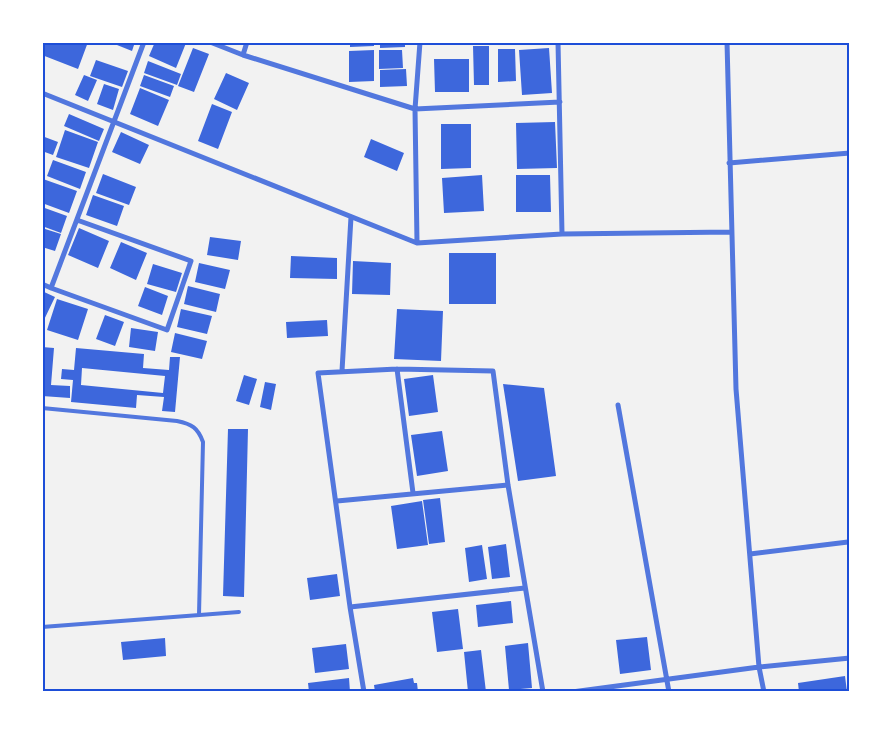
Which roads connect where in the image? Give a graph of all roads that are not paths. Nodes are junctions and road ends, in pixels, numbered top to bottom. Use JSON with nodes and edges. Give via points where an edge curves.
{"nodes":[{"id":1,"x":144,"y":42,"type":"edge"},
{"id":2,"x":210,"y":42,"type":"edge"},
{"id":3,"x":247,"y":42,"type":"edge"},
{"id":4,"x":420,"y":42,"type":"edge"},
{"id":5,"x":558,"y":42,"type":"edge"},
{"id":6,"x":727,"y":42,"type":"edge"},
{"id":7,"x":243,"y":56,"type":"junction"},
{"id":8,"x":42,"y":93,"type":"edge"},
{"id":9,"x":560,"y":102,"type":"junction"},
{"id":10,"x":416,"y":109,"type":"junction"},
{"id":11,"x":115,"y":122,"type":"junction"},
{"id":12,"x":850,"y":153,"type":"edge"},
{"id":13,"x":729,"y":163,"type":"junction"},
{"id":14,"x":351,"y":217,"type":"junction"},
{"id":15,"x":77,"y":220,"type":"junction"},
{"id":16,"x":731,"y":232,"type":"junction"},
{"id":17,"x":562,"y":234,"type":"junction"},
{"id":18,"x":417,"y":243,"type":"junction"},
{"id":19,"x":42,"y":284,"type":"edge"},
{"id":20,"x":51,"y":288,"type":"junction"},
{"id":21,"x":397,"y":369,"type":"junction"},
{"id":22,"x":342,"y":371,"type":"junction"},
{"id":23,"x":618,"y":405,"type":"dead end"},
{"id":24,"x":42,"y":408,"type":"edge"},
{"id":25,"x":508,"y":485,"type":"junction"},
{"id":26,"x":413,"y":493,"type":"junction"},
{"id":27,"x":337,"y":501,"type":"junction"},
{"id":28,"x":848,"y":542,"type":"dead end"},
{"id":29,"x":750,"y":554,"type":"junction"},
{"id":30,"x":525,"y":588,"type":"junction"},
{"id":31,"x":350,"y":607,"type":"junction"},
{"id":32,"x":239,"y":612,"type":"dead end"},
{"id":33,"x":199,"y":615,"type":"junction"},
{"id":34,"x":42,"y":627,"type":"edge"},
{"id":35,"x":850,"y":658,"type":"edge"},
{"id":36,"x":759,"y":667,"type":"junction"},
{"id":37,"x":667,"y":679,"type":"junction"},
{"id":38,"x":573,"y":691,"type":"edge"},
{"id":39,"x":364,"y":692,"type":"edge"},
{"id":40,"x":543,"y":692,"type":"edge"},
{"id":41,"x":669,"y":692,"type":"edge"},
{"id":42,"x":764,"y":692,"type":"edge"}],
"edges":[{"from":1,"to":11,"type":"street"},
{"from":2,"to":7,"type":"street"},
{"from":3,"to":7,"type":"street"},
{"from":4,"to":10,"type":"street"},
{"from":5,"to":9,"type":"street"},
{"from":6,"to":13,"type":"street"},
{"from":7,"to":10,"type":"street"},
{"from":8,"to":11,"type":"street"},
{"from":9,"to":10,"type":"street"},
{"from":9,"to":17,"type":"street"},
{"from":10,"to":18,"type":"street"},
{"from":11,"to":14,"type":"street"},
{"from":11,"to":15,"type":"street"},
{"from":12,"to":13,"type":"street"},
{"from":13,"to":16,"type":"street"},
{"from":14,"to":18,"type":"street"},
{"from":14,"to":22,"type":"street"},
{"from":15,"to":20,"type":"street"},
{"from":15,"to":20,"type":"street","via":[[192,261],[167,330]]},
{"from":16,"to":17,"type":"street"},
{"from":16,"to":29,"type":"street","via":[[736,389]]},
{"from":17,"to":18,"type":"street"},
{"from":19,"to":20,"type":"street"},
{"from":21,"to":22,"type":"street"},
{"from":21,"to":25,"type":"street","via":[[493,371]]},
{"from":21,"to":26,"type":"street"},
{"from":22,"to":27,"type":"street","via":[[318,373]]},
{"from":23,"to":37,"type":"street"},
{"from":24,"to":33,"type":"lane","via":[[177,421],[199,430],[203,442]]},
{"from":25,"to":26,"type":"street"},
{"from":25,"to":30,"type":"street"},
{"from":26,"to":27,"type":"street"},
{"from":27,"to":31,"type":"street"},
{"from":28,"to":29,"type":"street"},
{"from":29,"to":36,"type":"street"},
{"from":30,"to":31,"type":"street"},
{"from":30,"to":40,"type":"street"},
{"from":31,"to":39,"type":"street"},
{"from":32,"to":33,"type":"lane"},
{"from":33,"to":34,"type":"lane"},
{"from":35,"to":36,"type":"street"},
{"from":36,"to":37,"type":"street"},
{"from":36,"to":42,"type":"street"},
{"from":37,"to":38,"type":"street"},
{"from":37,"to":41,"type":"street"}]}
